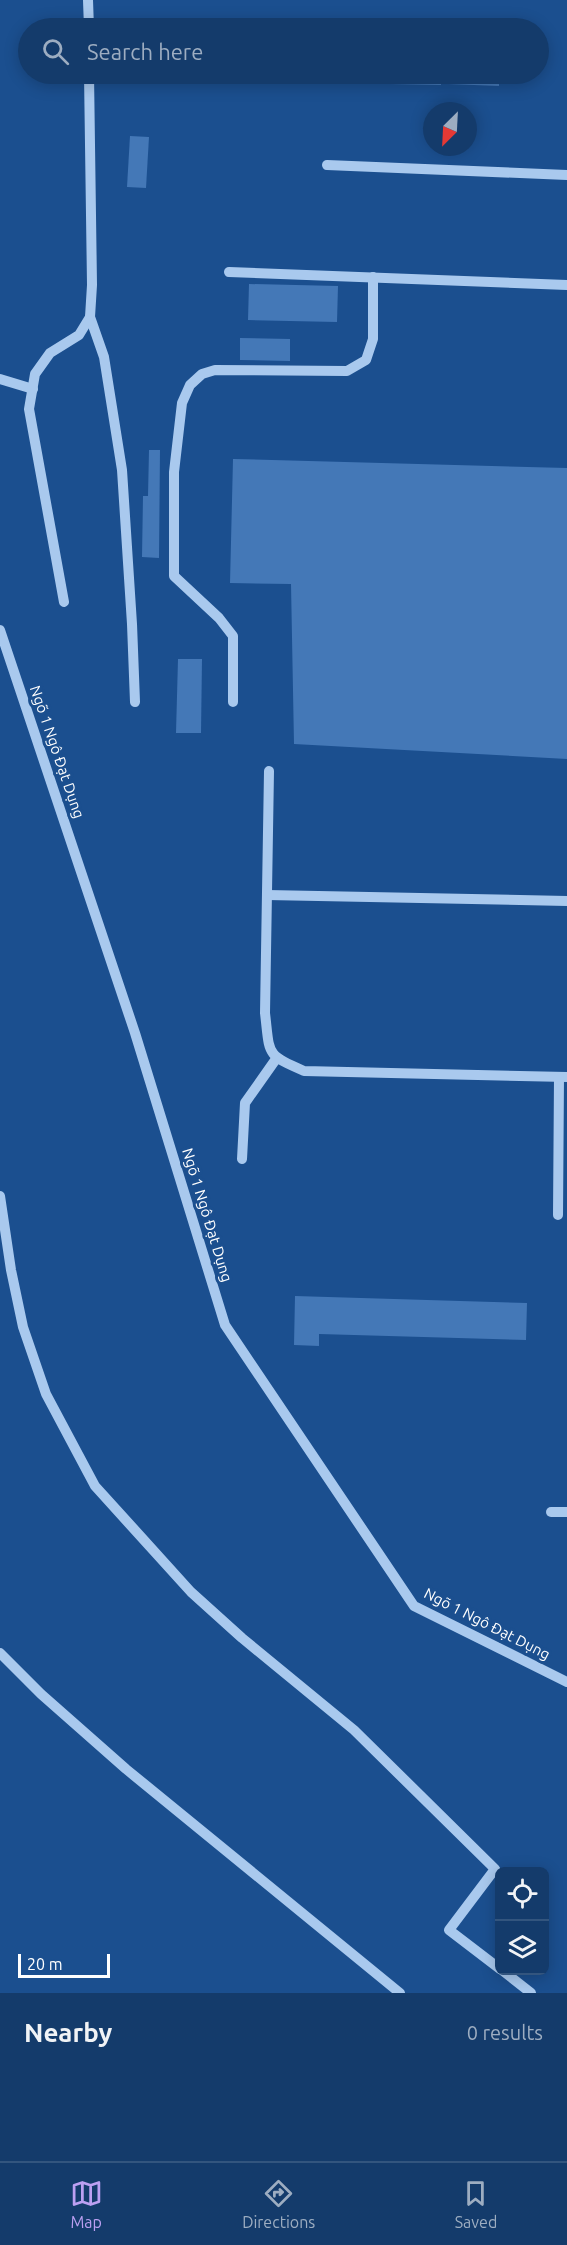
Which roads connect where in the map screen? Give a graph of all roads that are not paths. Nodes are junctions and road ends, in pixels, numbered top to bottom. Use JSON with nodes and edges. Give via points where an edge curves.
{"nodes":[{"id":1,"x":88,"y":0,"type":"edge"},
{"id":2,"x":88,"y":18,"type":"edge"},
{"id":3,"x":89,"y":84,"type":"edge"},
{"id":4,"x":327,"y":165,"type":"dead end"},
{"id":5,"x":567,"y":175,"type":"edge"},
{"id":6,"x":229,"y":272,"type":"dead end"},
{"id":7,"x":373,"y":277,"type":"junction"},
{"id":8,"x":567,"y":285,"type":"edge"},
{"id":9,"x":90,"y":317,"type":"junction"},
{"id":10,"x":0,"y":379,"type":"edge"},
{"id":11,"x":33,"y":389,"type":"junction"},
{"id":12,"x":64,"y":602,"type":"dead end"},
{"id":13,"x":0,"y":630,"type":"edge"},
{"id":14,"x":135,"y":702,"type":"dead end"},
{"id":15,"x":233,"y":702,"type":"dead end"},
{"id":16,"x":269,"y":771,"type":"dead end"},
{"id":17,"x":267,"y":895,"type":"junction"},
{"id":18,"x":567,"y":901,"type":"edge"},
{"id":19,"x":276,"y":1059,"type":"junction"},
{"id":20,"x":563,"y":1077,"type":"edge"},
{"id":21,"x":242,"y":1159,"type":"dead end"},
{"id":22,"x":0,"y":1196,"type":"edge"},
{"id":23,"x":558,"y":1215,"type":"dead end"},
{"id":24,"x":551,"y":1512,"type":"dead end"},
{"id":25,"x":567,"y":1512,"type":"edge"},
{"id":26,"x":0,"y":1653,"type":"edge"},
{"id":27,"x":567,"y":1682,"type":"edge"},
{"id":28,"x":495,"y":1965,"type":"edge"},
{"id":29,"x":508,"y":1975,"type":"edge"},
{"id":30,"x":400,"y":1993,"type":"edge"},
{"id":31,"x":531,"y":1993,"type":"edge"}],
"edges":[{"from":1,"to":2,"type":"street"},
{"from":3,"to":9,"type":"street"},
{"from":4,"to":5,"type":"street"},
{"from":6,"to":7,"type":"street"},
{"from":7,"to":8,"type":"street"},
{"from":7,"to":15,"type":"street","via":[[373,339],[366,360],[347,371],[215,370],[202,374],[190,385],[182,402],[174,472],[174,576],[219,618],[232,636]]},
{"from":9,"to":11,"type":"street","via":[[79,335],[50,353],[35,374]]},
{"from":9,"to":14,"type":"street","via":[[104,357],[122,470]]},
{"from":10,"to":11,"type":"street"},
{"from":11,"to":12,"type":"street","via":[[29,409]]},
{"from":13,"to":27,"type":"street","name":"Ngõ 1 Ngô Đạt Dụng","via":[[135,1033],[225,1325],[414,1606]]},
{"from":16,"to":17,"type":"street"},
{"from":17,"to":18,"type":"street"},
{"from":17,"to":19,"type":"street","via":[[265,1013],[269,1048]]},
{"from":19,"to":20,"type":"street","via":[[304,1071]]},
{"from":19,"to":21,"type":"street","via":[[245,1103]]},
{"from":20,"to":23,"type":"street"},
{"from":22,"to":28,"type":"street","via":[[23,1327],[46,1394],[95,1486],[191,1592],[354,1730],[495,1869],[449,1930]]},
{"from":24,"to":25,"type":"street"},
{"from":26,"to":30,"type":"street","via":[[126,1769]]},
{"from":29,"to":31,"type":"street"}]}
